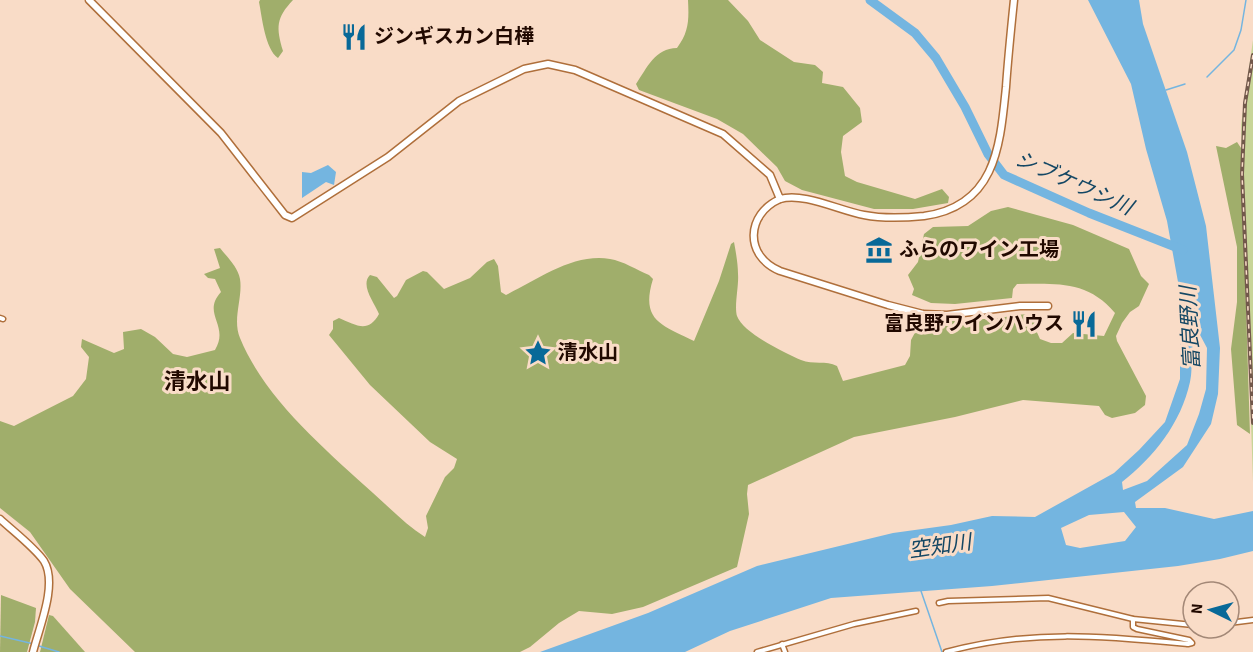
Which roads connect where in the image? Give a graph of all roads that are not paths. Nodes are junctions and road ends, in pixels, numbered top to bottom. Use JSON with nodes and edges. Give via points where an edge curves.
{"nodes":[{"id":1,"x":89,"y":0,"type":"edge"},
{"id":2,"x":1014,"y":0,"type":"edge"},
{"id":3,"x":780,"y":199,"type":"junction"},
{"id":4,"x":1048,"y":306,"type":"dead end"},
{"id":5,"x":0,"y":519,"type":"edge"},
{"id":6,"x":939,"y":603,"type":"dead end"},
{"id":7,"x":916,"y":611,"type":"dead end"},
{"id":8,"x":1133,"y":619,"type":"junction"},
{"id":9,"x":1181,"y":624,"type":"edge"},
{"id":10,"x":782,"y":644,"type":"junction"},
{"id":11,"x":33,"y":652,"type":"edge"},
{"id":12,"x":757,"y":652,"type":"edge"},
{"id":13,"x":785,"y":652,"type":"edge"},
{"id":14,"x":946,"y":652,"type":"edge"}],
"edges":[{"from":1,"to":3,"type":"street","via":[[215,127],[290,218],[372,169],[459,101],[524,69],[548,64],[575,70],[723,134],[770,175]]},
{"from":2,"to":3,"type":"street","via":[[1000,142],[993,164],[975,192],[958,206],[916,217],[866,216],[800,198]]},
{"from":3,"to":4,"type":"street","via":[[763,211],[754,234],[761,258],[775,269],[923,314]]},
{"from":5,"to":11,"type":"street","via":[[45,564],[49,575],[49,592]]},
{"from":6,"to":8,"type":"street","via":[[1040,598]]},
{"from":7,"to":10,"type":"street"},
{"from":8,"to":9,"type":"street"},
{"from":8,"to":14,"type":"street","via":[[1137,629],[1192,643],[1050,635],[983,642]]},
{"from":10,"to":12,"type":"street"},
{"from":10,"to":13,"type":"street"}]}
